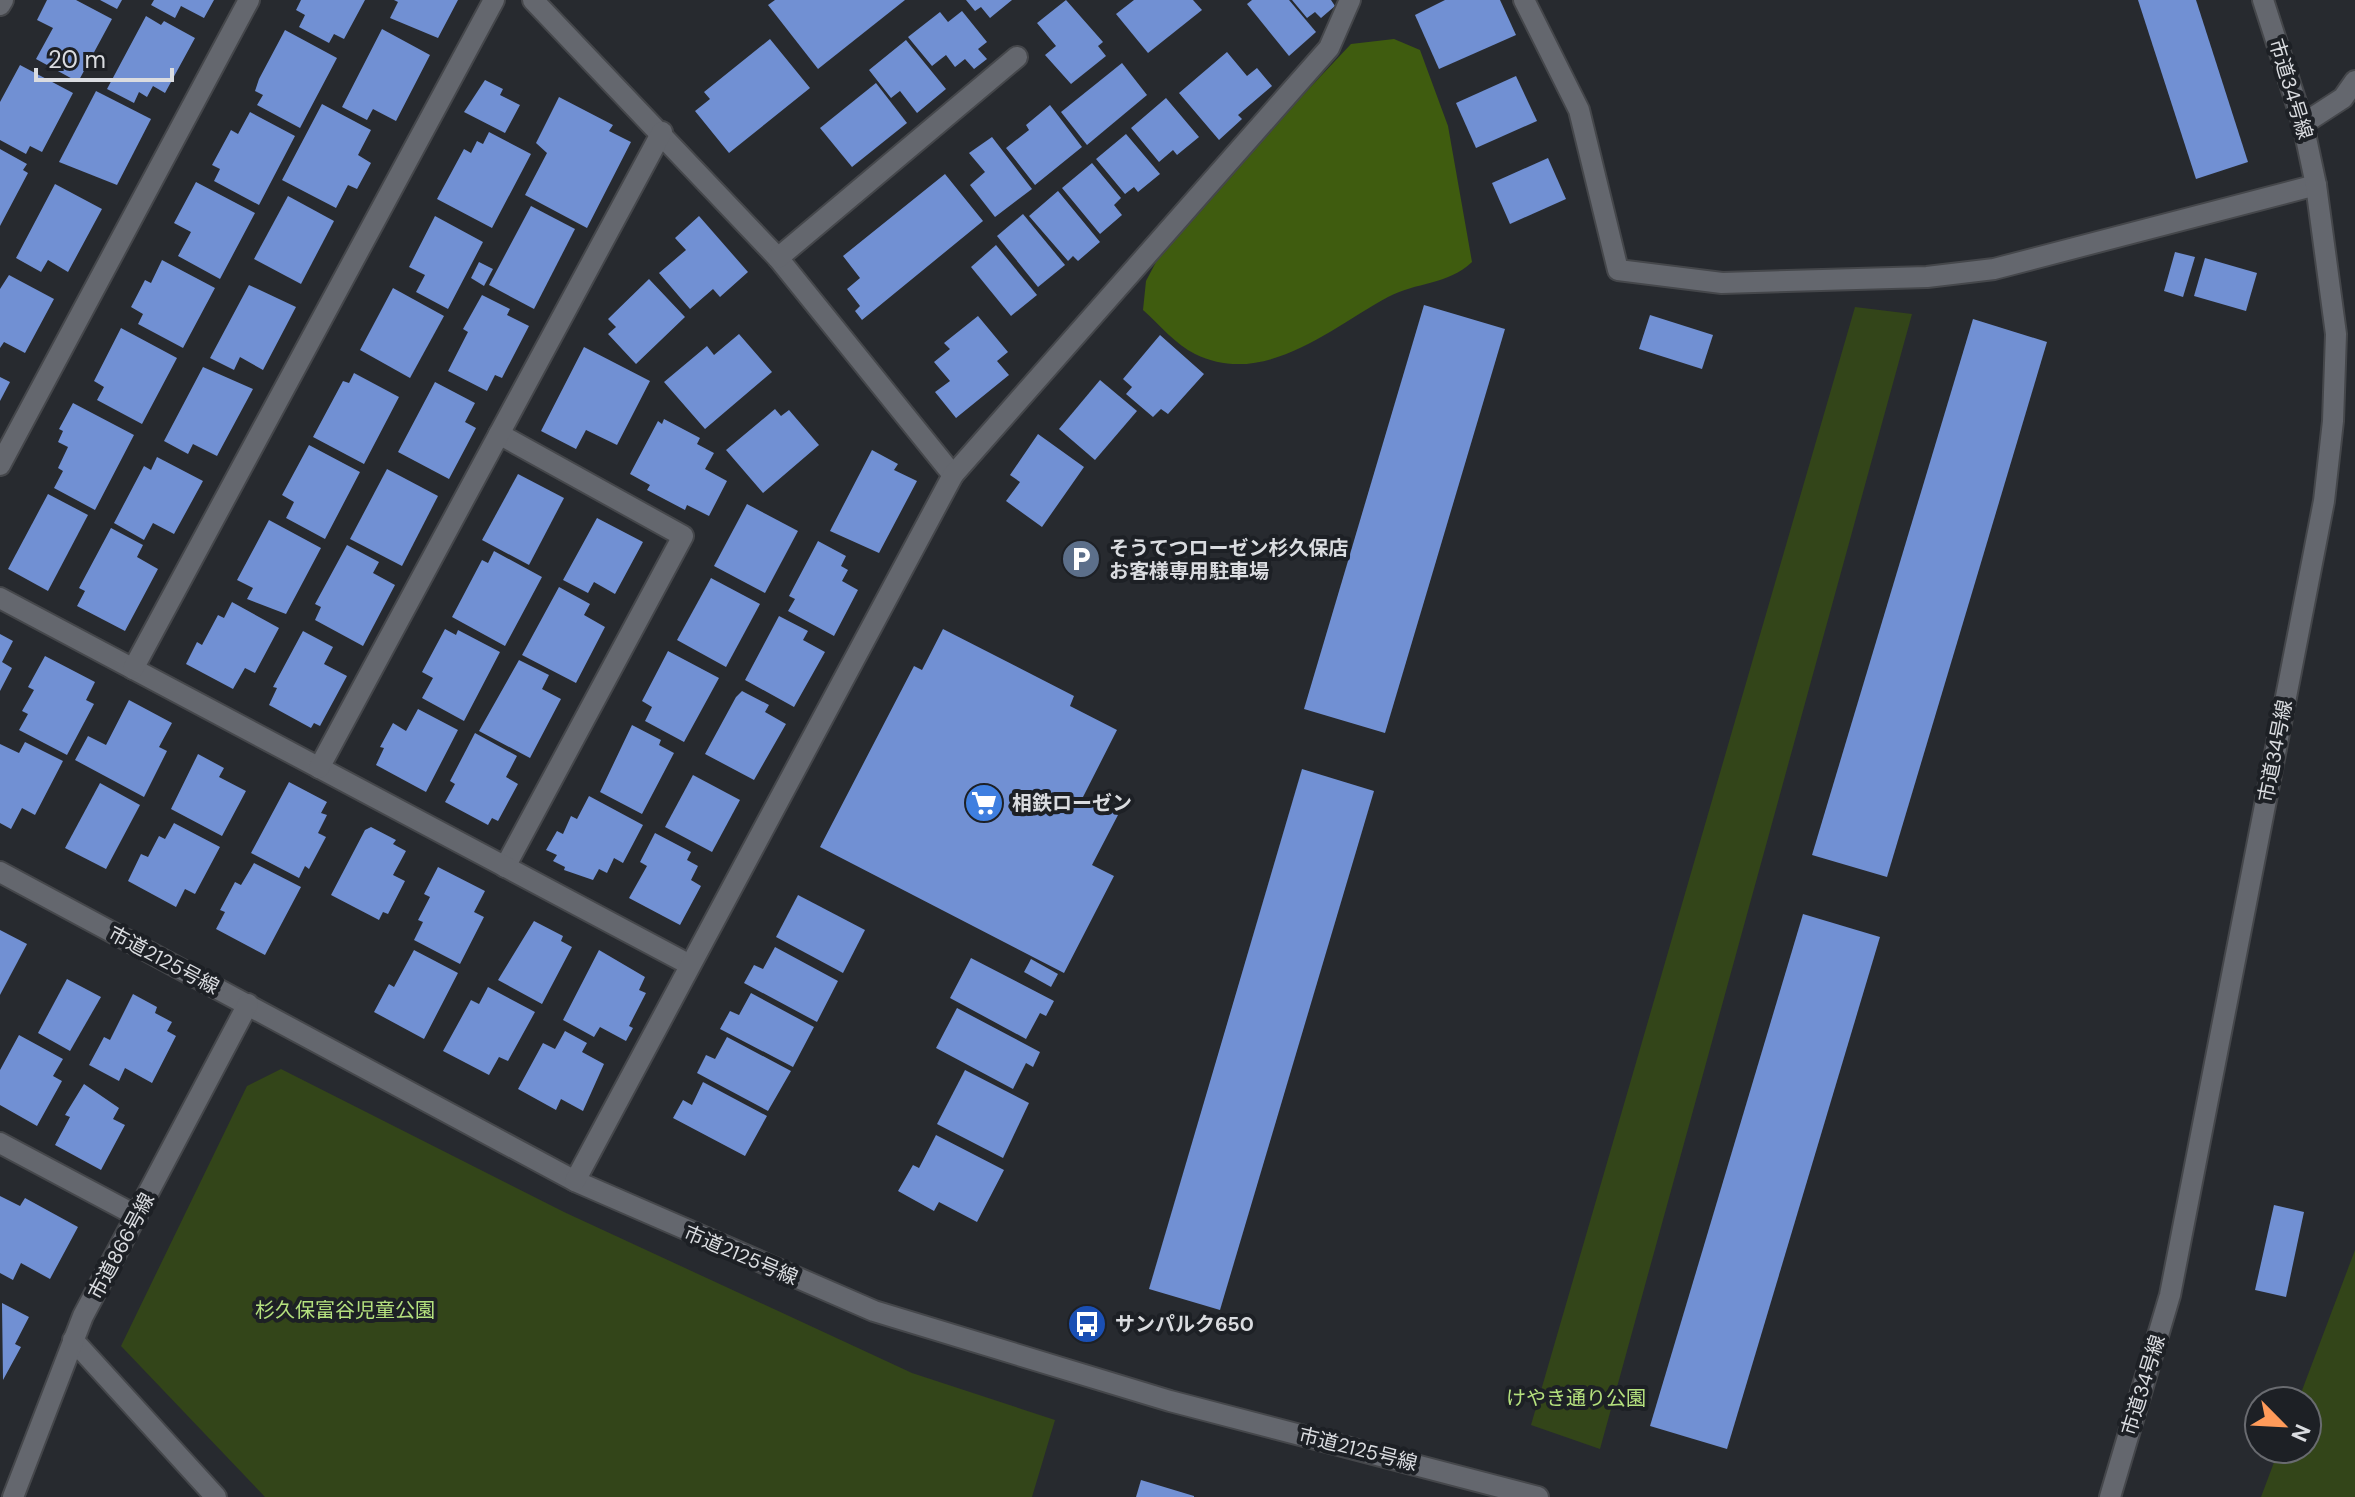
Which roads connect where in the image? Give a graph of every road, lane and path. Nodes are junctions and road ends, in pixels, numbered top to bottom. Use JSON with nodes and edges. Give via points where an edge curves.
{"nodes":[{"id":1,"x":3,"y":0,"type":"edge"},
{"id":2,"x":249,"y":0,"type":"edge"},
{"id":3,"x":494,"y":0,"type":"edge"},
{"id":4,"x":533,"y":0,"type":"edge"},
{"id":5,"x":1350,"y":0,"type":"edge"},
{"id":6,"x":1524,"y":0,"type":"edge"},
{"id":7,"x":2263,"y":0,"type":"edge"},
{"id":8,"x":0,"y":5,"type":"edge"},
{"id":9,"x":1017,"y":57,"type":"dead end"},
{"id":10,"x":2355,"y":81,"type":"edge"},
{"id":11,"x":2303,"y":124,"type":"junction"},
{"id":12,"x":662,"y":132,"type":"junction"},
{"id":13,"x":2316,"y":185,"type":"junction"},
{"id":14,"x":778,"y":258,"type":"junction"},
{"id":15,"x":499,"y":434,"type":"junction"},
{"id":16,"x":0,"y":465,"type":"edge"},
{"id":17,"x":953,"y":475,"type":"junction"},
{"id":18,"x":0,"y":598,"type":"edge"},
{"id":19,"x":133,"y":669,"type":"junction"},
{"id":20,"x":319,"y":768,"type":"junction"},
{"id":21,"x":505,"y":867,"type":"junction"},
{"id":22,"x":0,"y":872,"type":"edge"},
{"id":23,"x":690,"y":965,"type":"junction"},
{"id":24,"x":248,"y":1004,"type":"junction"},
{"id":25,"x":0,"y":1143,"type":"edge"},
{"id":26,"x":575,"y":1181,"type":"junction"},
{"id":27,"x":137,"y":1216,"type":"junction"},
{"id":28,"x":73,"y":1340,"type":"junction"},
{"id":29,"x":13,"y":1497,"type":"edge"},
{"id":30,"x":216,"y":1497,"type":"edge"},
{"id":31,"x":1538,"y":1497,"type":"edge"},
{"id":32,"x":2110,"y":1497,"type":"edge"}],
"edges":[{"from":1,"to":8,"type":"street"},
{"from":2,"to":16,"type":"street"},
{"from":3,"to":19,"type":"street"},
{"from":4,"to":12,"type":"street"},
{"from":5,"to":17,"type":"street","via":[[1329,48]]},
{"from":6,"to":13,"type":"street","via":[[1579,110],[1618,270],[1722,283],[1927,277],[1994,269]]},
{"from":7,"to":11,"type":"street","name":"市道34号線"},
{"from":9,"to":14,"type":"street"},
{"from":10,"to":11,"type":"street","via":[[2343,98]]},
{"from":11,"to":13,"type":"street","name":"市道34号線"},
{"from":12,"to":14,"type":"street"},
{"from":12,"to":15,"type":"street"},
{"from":13,"to":32,"type":"street","name":"市道34号線","via":[[2336,334],[2324,501],[2170,1295]]},
{"from":14,"to":17,"type":"street"},
{"from":15,"to":20,"type":"street"},
{"from":15,"to":21,"type":"street","via":[[683,536]]},
{"from":17,"to":23,"type":"street"},
{"from":18,"to":19,"type":"street"},
{"from":19,"to":20,"type":"street"},
{"from":20,"to":21,"type":"street"},
{"from":21,"to":23,"type":"street"},
{"from":22,"to":24,"type":"street","name":"市道2125号線"},
{"from":23,"to":26,"type":"street"},
{"from":24,"to":26,"type":"street","name":"市道2125号線"},
{"from":24,"to":27,"type":"street","name":"市道866号線"},
{"from":25,"to":27,"type":"street"},
{"from":26,"to":31,"type":"street","name":"市道2125号線","via":[[874,1311],[1170,1401]]},
{"from":27,"to":28,"type":"street","name":"市道866号線"},
{"from":28,"to":29,"type":"street","name":"市道866号線"},
{"from":28,"to":30,"type":"street"}]}
